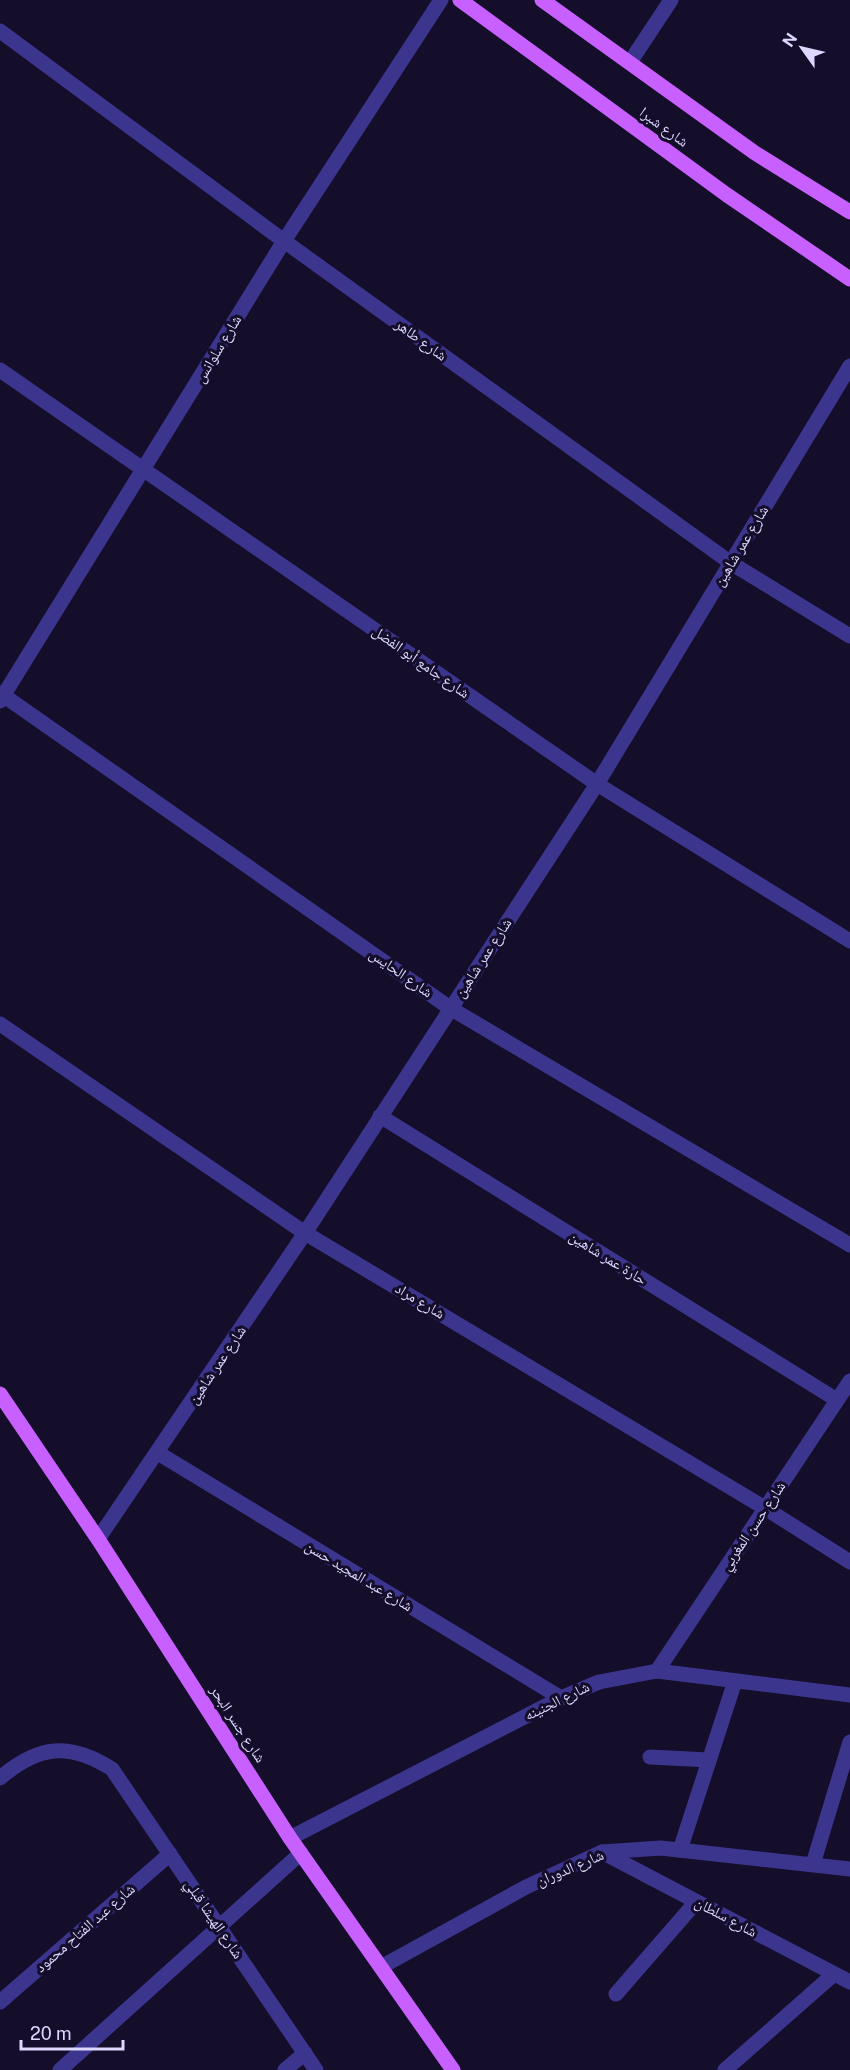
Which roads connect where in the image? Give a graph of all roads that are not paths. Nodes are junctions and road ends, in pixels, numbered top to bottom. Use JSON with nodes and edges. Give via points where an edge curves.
{"nodes":[{"id":1,"x":441,"y":0,"type":"edge"},
{"id":2,"x":460,"y":0,"type":"edge"},
{"id":3,"x":542,"y":0,"type":"edge"},
{"id":4,"x":671,"y":0,"type":"edge"},
{"id":5,"x":0,"y":31,"type":"edge"},
{"id":6,"x":630,"y":62,"type":"junction"},
{"id":7,"x":850,"y":213,"type":"edge"},
{"id":8,"x":284,"y":241,"type":"junction"},
{"id":9,"x":850,"y":279,"type":"edge"},
{"id":10,"x":850,"y":366,"type":"edge"},
{"id":11,"x":0,"y":370,"type":"edge"},
{"id":12,"x":144,"y":472,"type":"junction"},
{"id":13,"x":731,"y":563,"type":"junction"},
{"id":14,"x":850,"y":636,"type":"edge"},
{"id":15,"x":1,"y":696,"type":"edge"},
{"id":16,"x":597,"y":784,"type":"junction"},
{"id":17,"x":850,"y":941,"type":"edge"},
{"id":18,"x":450,"y":1008,"type":"junction"},
{"id":19,"x":0,"y":1024,"type":"edge"},
{"id":20,"x":380,"y":1116,"type":"junction"},
{"id":21,"x":305,"y":1233,"type":"junction"},
{"id":22,"x":850,"y":1245,"type":"edge"},
{"id":23,"x":850,"y":1381,"type":"edge"},
{"id":24,"x":0,"y":1394,"type":"edge"},
{"id":25,"x":837,"y":1400,"type":"junction"},
{"id":26,"x":158,"y":1453,"type":"junction"},
{"id":27,"x":765,"y":1508,"type":"junction"},
{"id":28,"x":98,"y":1539,"type":"junction"},
{"id":29,"x":850,"y":1562,"type":"edge"},
{"id":30,"x":657,"y":1671,"type":"junction"},
{"id":31,"x":735,"y":1680,"type":"junction"},
{"id":32,"x":850,"y":1695,"type":"edge"},
{"id":33,"x":561,"y":1698,"type":"junction"},
{"id":34,"x":850,"y":1742,"type":"edge"},
{"id":35,"x":650,"y":1757,"type":"dead end"},
{"id":36,"x":709,"y":1760,"type":"junction"},
{"id":37,"x":0,"y":1778,"type":"edge"},
{"id":38,"x":290,"y":1838,"type":"junction"},
{"id":39,"x":680,"y":1850,"type":"junction"},
{"id":40,"x":602,"y":1852,"type":"junction"},
{"id":41,"x":301,"y":1853,"type":"junction"},
{"id":42,"x":170,"y":1854,"type":"junction"},
{"id":43,"x":813,"y":1864,"type":"junction"},
{"id":44,"x":850,"y":1869,"type":"edge"},
{"id":45,"x":696,"y":1902,"type":"junction"},
{"id":46,"x":220,"y":1927,"type":"junction"},
{"id":47,"x":381,"y":1967,"type":"junction"},
{"id":48,"x":834,"y":1974,"type":"junction"},
{"id":49,"x":850,"y":1982,"type":"edge"},
{"id":50,"x":616,"y":1994,"type":"dead end"},
{"id":51,"x":0,"y":2002,"type":"edge"},
{"id":52,"x":304,"y":2053,"type":"junction"},
{"id":53,"x":60,"y":2070,"type":"edge"},
{"id":54,"x":285,"y":2070,"type":"edge"},
{"id":55,"x":316,"y":2070,"type":"edge"},
{"id":56,"x":453,"y":2070,"type":"edge"},
{"id":57,"x":725,"y":2070,"type":"edge"}],
"edges":[{"from":1,"to":8,"type":"street","name":"شارع سلوانس"},
{"from":2,"to":9,"type":"main road","name":"شارع شبرا"},
{"from":3,"to":6,"type":"main road"},
{"from":4,"to":6,"type":"street"},
{"from":5,"to":8,"type":"street","name":"شارع طاهر"},
{"from":6,"to":7,"type":"main road","via":[[755,153]]},
{"from":8,"to":12,"type":"street","name":"شارع سلوانس"},
{"from":8,"to":13,"type":"street","name":"شارع طاهر"},
{"from":10,"to":13,"type":"street","name":"شارع عمر شاهين"},
{"from":11,"to":12,"type":"street","name":"شارع جامع أبو الفضل"},
{"from":12,"to":15,"type":"street","name":"شارع سلوانس"},
{"from":12,"to":16,"type":"street","name":"شارع جامع أبو الفضل"},
{"from":13,"to":14,"type":"street","name":"شارع طاهر"},
{"from":13,"to":16,"type":"street","name":"شارع عمر شاهين"},
{"from":15,"to":18,"type":"street","name":"شارع الحايس"},
{"from":16,"to":17,"type":"street","name":"شارع جامع أبو الفضل"},
{"from":16,"to":18,"type":"street","name":"شارع عمر شاهين"},
{"from":18,"to":20,"type":"street","name":"شارع عمر شاهين"},
{"from":18,"to":22,"type":"street","name":"شارع الحايس"},
{"from":19,"to":21,"type":"street","name":"شارع مراد"},
{"from":20,"to":21,"type":"street","name":"شارع عمر شاهين"},
{"from":20,"to":25,"type":"street","name":"حارة عمر شاهين"},
{"from":21,"to":26,"type":"street","name":"شارع عمر شاهين"},
{"from":21,"to":27,"type":"street","name":"شارع مراد"},
{"from":23,"to":25,"type":"street","name":"شارع حسن المغربي"},
{"from":24,"to":28,"type":"main road","name":"شارع جسر البحر"},
{"from":25,"to":27,"type":"street","name":"شارع حسن المغربي"},
{"from":26,"to":28,"type":"street","name":"شارع عمر شاهين"},
{"from":26,"to":33,"type":"street","name":"شارع عبد المجيد حسن"},
{"from":27,"to":29,"type":"street","name":"شارع مراد"},
{"from":27,"to":30,"type":"street","name":"شارع حسن المغربي"},
{"from":28,"to":38,"type":"main road","name":"شارع جسر البحر"},
{"from":30,"to":31,"type":"street","name":"شارع الجنينه"},
{"from":30,"to":33,"type":"street","name":"شارع الجنينه","via":[[599,1682]]},
{"from":31,"to":32,"type":"street","name":"شارع الجنينه"},
{"from":31,"to":36,"type":"street"},
{"from":33,"to":38,"type":"street","name":"شارع الجنينه"},
{"from":34,"to":43,"type":"street"},
{"from":35,"to":36,"type":"street"},
{"from":36,"to":39,"type":"street"},
{"from":37,"to":42,"type":"street","name":"شارع الهيشا قبلي","via":[[37,1753],[63,1749],[90,1755],[112,1769]]},
{"from":38,"to":41,"type":"main road","name":"شارع جسر البحر"},
{"from":39,"to":40,"type":"street","name":"شارع الدوران"},
{"from":39,"to":43,"type":"street","name":"شارع الدوران"},
{"from":40,"to":45,"type":"street","name":"شارع سلطان"},
{"from":40,"to":47,"type":"street","name":"شارع الدوران","via":[[526,1887]]},
{"from":41,"to":46,"type":"street"},
{"from":41,"to":47,"type":"main road","name":"شارع جسر البحر"},
{"from":42,"to":46,"type":"street","name":"شارع الهيشا قبلي"},
{"from":42,"to":51,"type":"street","name":"شارع عبد الفتاح محمود"},
{"from":43,"to":44,"type":"street","name":"شارع الدوران"},
{"from":45,"to":48,"type":"street","name":"شارع سلطان"},
{"from":45,"to":50,"type":"street"},
{"from":46,"to":52,"type":"street","name":"شارع الهيشا قبلي"},
{"from":46,"to":53,"type":"street"},
{"from":47,"to":56,"type":"main road","name":"شارع جسر البحر"},
{"from":48,"to":49,"type":"street","name":"شارع سلطان"},
{"from":48,"to":57,"type":"street"},
{"from":52,"to":54,"type":"street"},
{"from":52,"to":55,"type":"street","name":"شارع الهيشا قبلي"}]}
